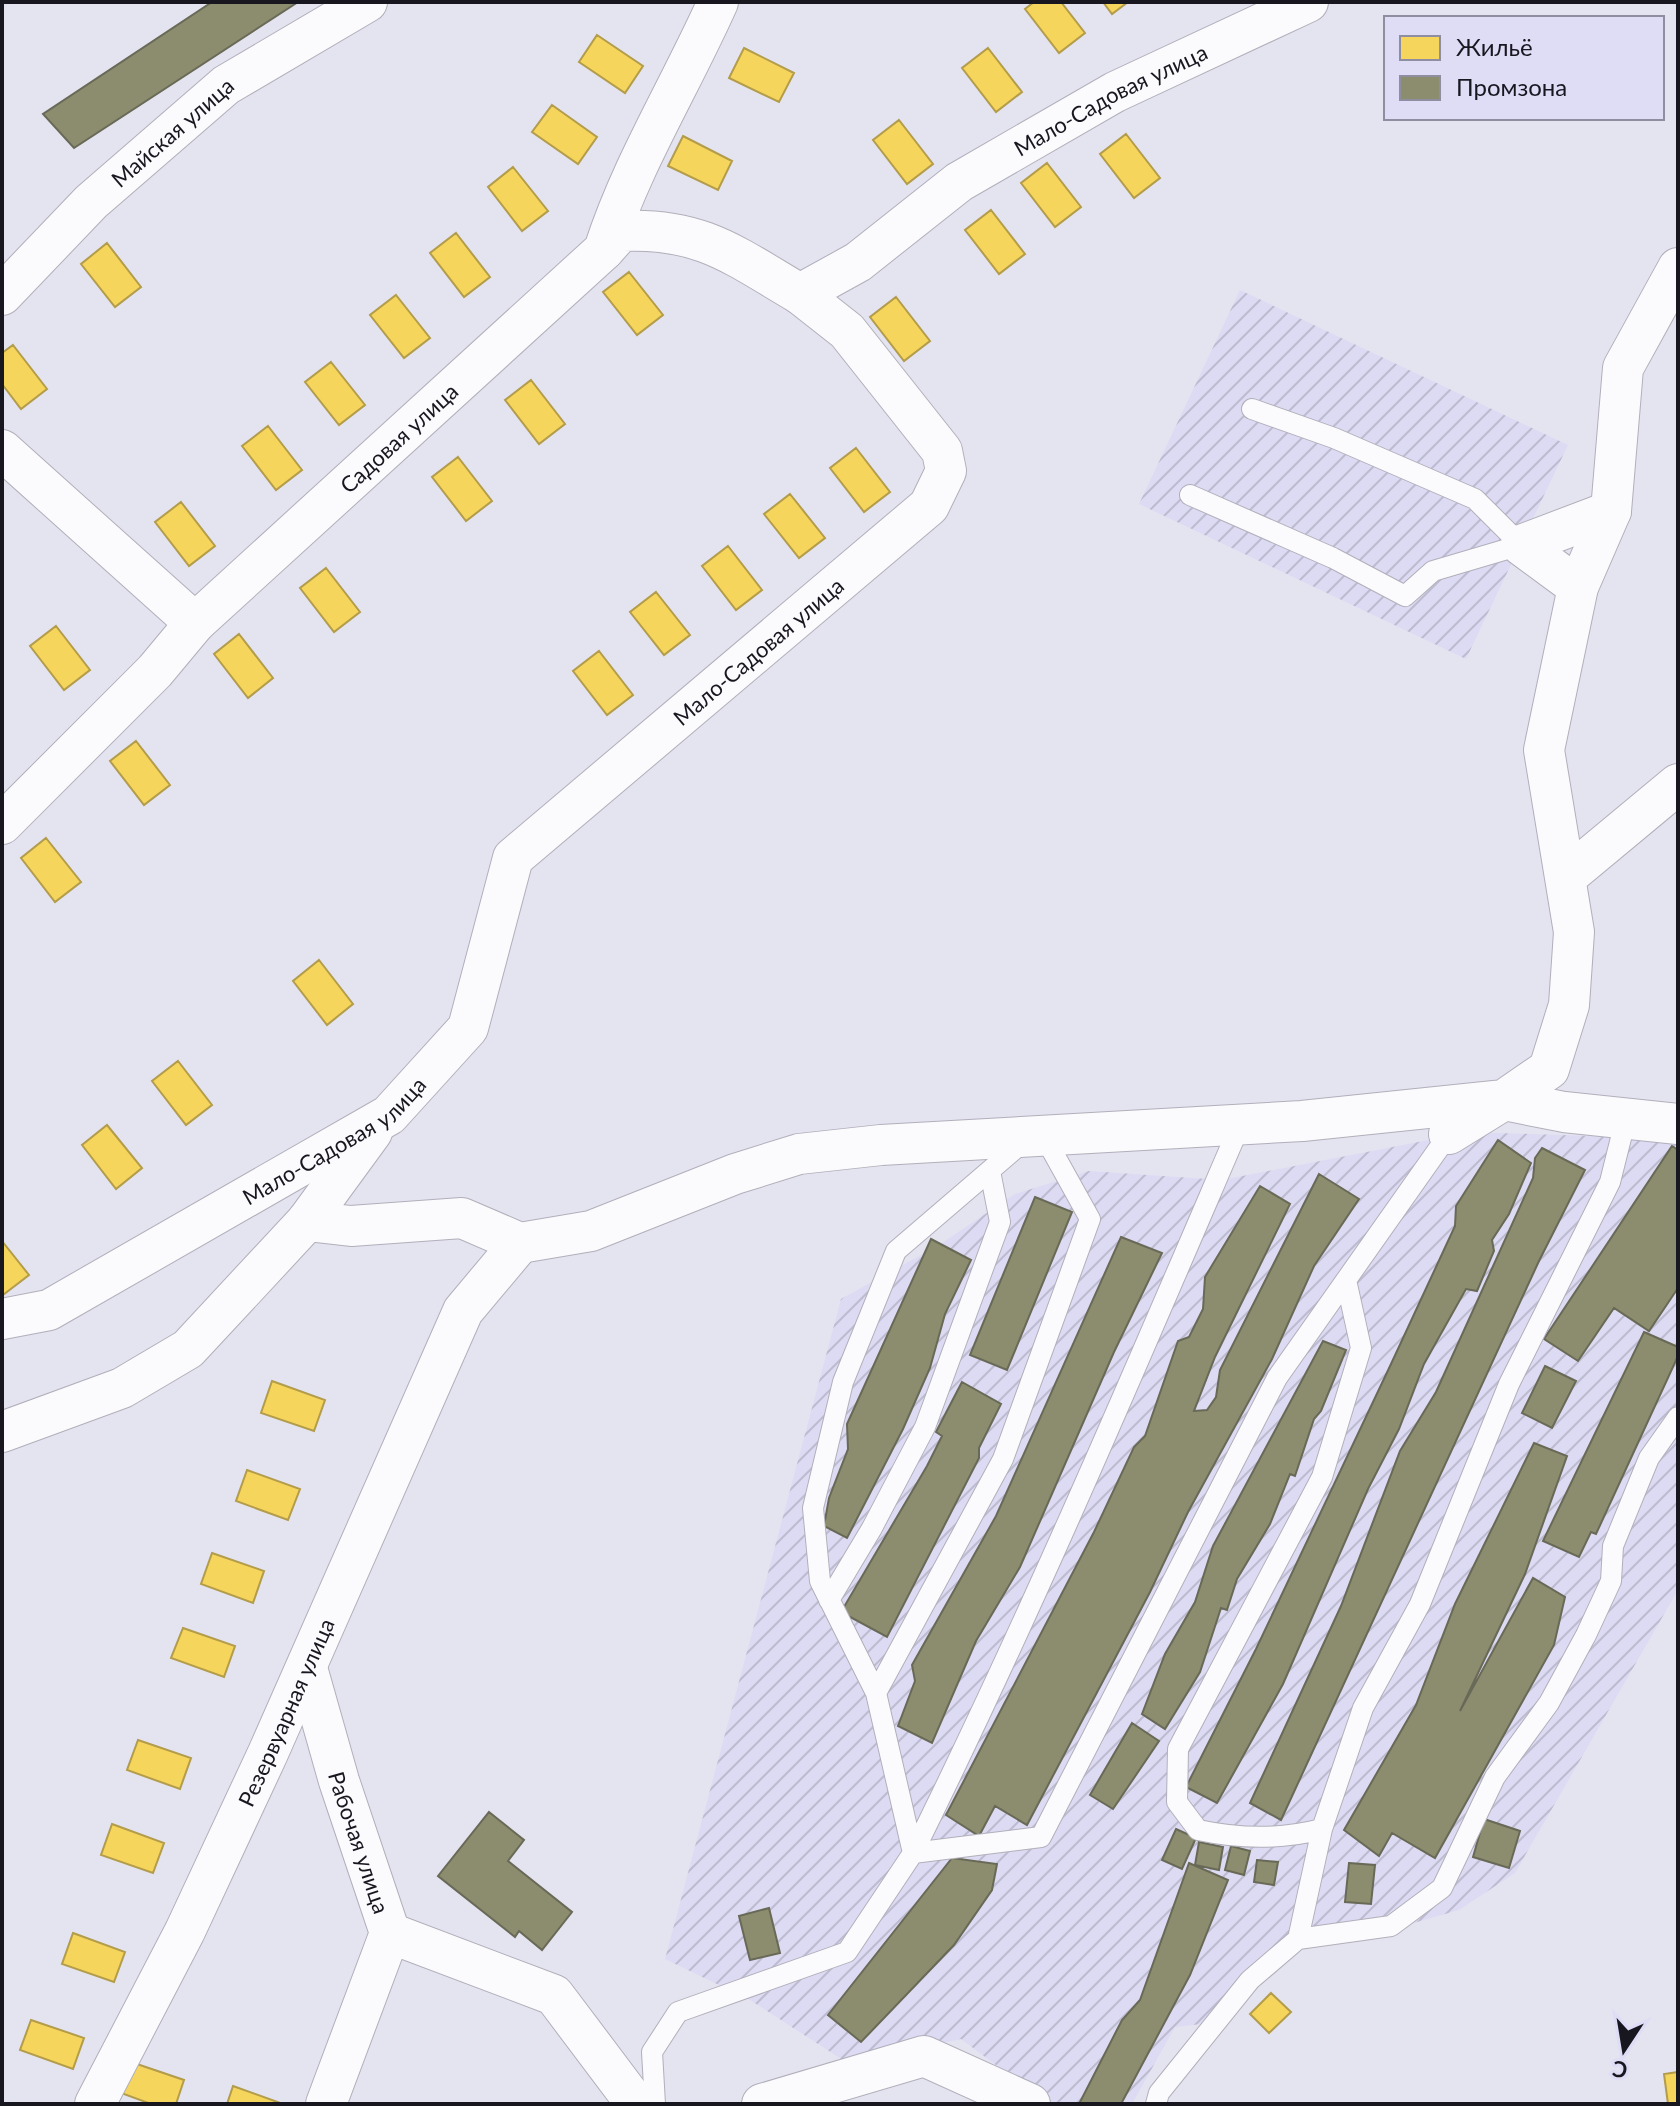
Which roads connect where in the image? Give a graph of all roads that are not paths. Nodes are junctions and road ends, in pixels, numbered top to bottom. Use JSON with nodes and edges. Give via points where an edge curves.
{"nodes":[{"id":1,"x":367,"y":2,"type":"edge"},
{"id":2,"x":718,"y":2,"type":"edge"},
{"id":3,"x":1294,"y":9,"type":"edge"},
{"id":4,"x":604,"y":250,"type":"junction"},
{"id":5,"x":1678,"y":268,"type":"edge"},
{"id":6,"x":800,"y":294,"type":"junction"},
{"id":7,"x":2,"y":295,"type":"edge"},
{"id":8,"x":1252,"y":409,"type":"dead end"},
{"id":9,"x":2,"y":450,"type":"edge"},
{"id":10,"x":1190,"y":495,"type":"dead end"},
{"id":11,"x":1611,"y":511,"type":"junction"},
{"id":12,"x":1521,"y":545,"type":"junction"},
{"id":13,"x":1578,"y":587,"type":"junction"},
{"id":14,"x":195,"y":623,"type":"junction"},
{"id":15,"x":1678,"y":784,"type":"edge"},
{"id":16,"x":2,"y":824,"type":"edge"},
{"id":17,"x":1566,"y":877,"type":"junction"},
{"id":18,"x":1504,"y":1100,"type":"junction"},
{"id":19,"x":389,"y":1115,"type":"junction"},
{"id":20,"x":1626,"y":1118,"type":"junction"},
{"id":21,"x":1678,"y":1124,"type":"edge"},
{"id":22,"x":1240,"y":1125,"type":"junction"},
{"id":23,"x":1449,"y":1134,"type":"joint"},
{"id":24,"x":1036,"y":1138,"type":"junction"},
{"id":25,"x":990,"y":1171,"type":"junction"},
{"id":26,"x":307,"y":1221,"type":"junction"},
{"id":27,"x":520,"y":1243,"type":"junction"},
{"id":28,"x":1346,"y":1280,"type":"junction"},
{"id":29,"x":2,"y":1319,"type":"edge"},
{"id":30,"x":1678,"y":1417,"type":"edge"},
{"id":31,"x":2,"y":1432,"type":"edge"},
{"id":32,"x":829,"y":1600,"type":"junction"},
{"id":33,"x":307,"y":1668,"type":"junction"},
{"id":34,"x":876,"y":1693,"type":"junction"},
{"id":35,"x":1322,"y":1829,"type":"junction"},
{"id":36,"x":913,"y":1853,"type":"junction"},
{"id":37,"x":390,"y":1933,"type":"junction"},
{"id":38,"x":1298,"y":1939,"type":"junction"},
{"id":39,"x":95,"y":2104,"type":"edge"},
{"id":40,"x":326,"y":2104,"type":"edge"},
{"id":41,"x":636,"y":2104,"type":"edge"},
{"id":42,"x":655,"y":2104,"type":"edge"},
{"id":43,"x":762,"y":2104,"type":"edge"},
{"id":44,"x":1030,"y":2104,"type":"edge"},
{"id":45,"x":1156,"y":2104,"type":"edge"}],
"edges":[{"from":1,"to":7,"type":"street","name":"Майская улица","via":[[226,85],[91,202]]},
{"from":2,"to":4,"type":"street","name":"Садовая улица","via":[[621,197]]},
{"from":3,"to":6,"type":"street","name":"Мало-Садовая улица","via":[[1115,92],[959,182],[858,262]]},
{"from":4,"to":6,"type":"street","via":[[621,231],[661,229],[713,243]]},
{"from":4,"to":14,"type":"street","name":"Садовая улица"},
{"from":5,"to":11,"type":"street","via":[[1623,368]]},
{"from":6,"to":19,"type":"street","name":"Мало-Садовая улица","via":[[847,331],[942,451],[946,471],[929,506],[513,858],[468,1028]]},
{"from":8,"to":12,"type":"lane","via":[[1475,499]]},
{"from":9,"to":14,"type":"street"},
{"from":10,"to":12,"type":"lane","via":[[1405,596],[1433,571]]},
{"from":11,"to":12,"type":"street"},
{"from":11,"to":13,"type":"street"},
{"from":12,"to":13,"type":"street"},
{"from":13,"to":17,"type":"street","via":[[1544,750]]},
{"from":14,"to":16,"type":"street","name":"Садовая улица","via":[[155,671]]},
{"from":15,"to":17,"type":"street"},
{"from":17,"to":18,"type":"street","via":[[1574,932],[1569,1005],[1549,1069]]},
{"from":18,"to":20,"type":"street"},
{"from":18,"to":22,"type":"street"},
{"from":18,"to":23,"type":"street"},
{"from":19,"to":26,"type":"street","via":[[356,1151]]},
{"from":19,"to":29,"type":"street","name":"Мало-Садовая улица","via":[[49,1310]]},
{"from":20,"to":21,"type":"street"},
{"from":20,"to":35,"type":"lane","via":[[1610,1182],[1509,1384],[1420,1604],[1363,1708]]},
{"from":22,"to":24,"type":"street"},
{"from":22,"to":36,"type":"lane","via":[[1108,1431]]},
{"from":23,"to":28,"type":"lane"},
{"from":24,"to":25,"type":"lane"},
{"from":24,"to":27,"type":"street","via":[[799,1154],[591,1231]]},
{"from":24,"to":34,"type":"lane","via":[[1090,1219],[1003,1459]]},
{"from":25,"to":32,"type":"lane","via":[[1000,1222],[925,1427]]},
{"from":25,"to":32,"type":"lane","via":[[896,1251],[843,1382],[813,1508],[820,1581]]},
{"from":26,"to":27,"type":"street","via":[[351,1226],[462,1218]]},
{"from":26,"to":31,"type":"street","via":[[188,1349],[122,1388]]},
{"from":27,"to":33,"type":"street","name":"Резервуарная улица","via":[[463,1311]]},
{"from":28,"to":35,"type":"lane","via":[[1361,1348],[1322,1477],[1178,1749],[1177,1802],[1198,1830],[1233,1838],[1293,1837]]},
{"from":28,"to":36,"type":"lane","via":[[1277,1378],[1041,1837]]},
{"from":30,"to":38,"type":"lane","via":[[1643,1473],[1613,1546],[1611,1581],[1586,1635],[1549,1703],[1495,1777],[1442,1888],[1391,1926]]},
{"from":32,"to":34,"type":"lane"},
{"from":33,"to":37,"type":"street","name":"Рабочая улица"},
{"from":33,"to":39,"type":"street","name":"Резервуарная улица","via":[[185,1931]]},
{"from":34,"to":36,"type":"lane"},
{"from":35,"to":38,"type":"lane"},
{"from":36,"to":42,"type":"lane","via":[[847,1952],[678,2012],[652,2052]]},
{"from":37,"to":40,"type":"street","name":"Рабочая улица"},
{"from":37,"to":41,"type":"street","via":[[554,1995]]},
{"from":38,"to":45,"type":"lane","via":[[1250,1980],[1159,2093]]},
{"from":43,"to":44,"type":"street","via":[[924,2056]]}]}
